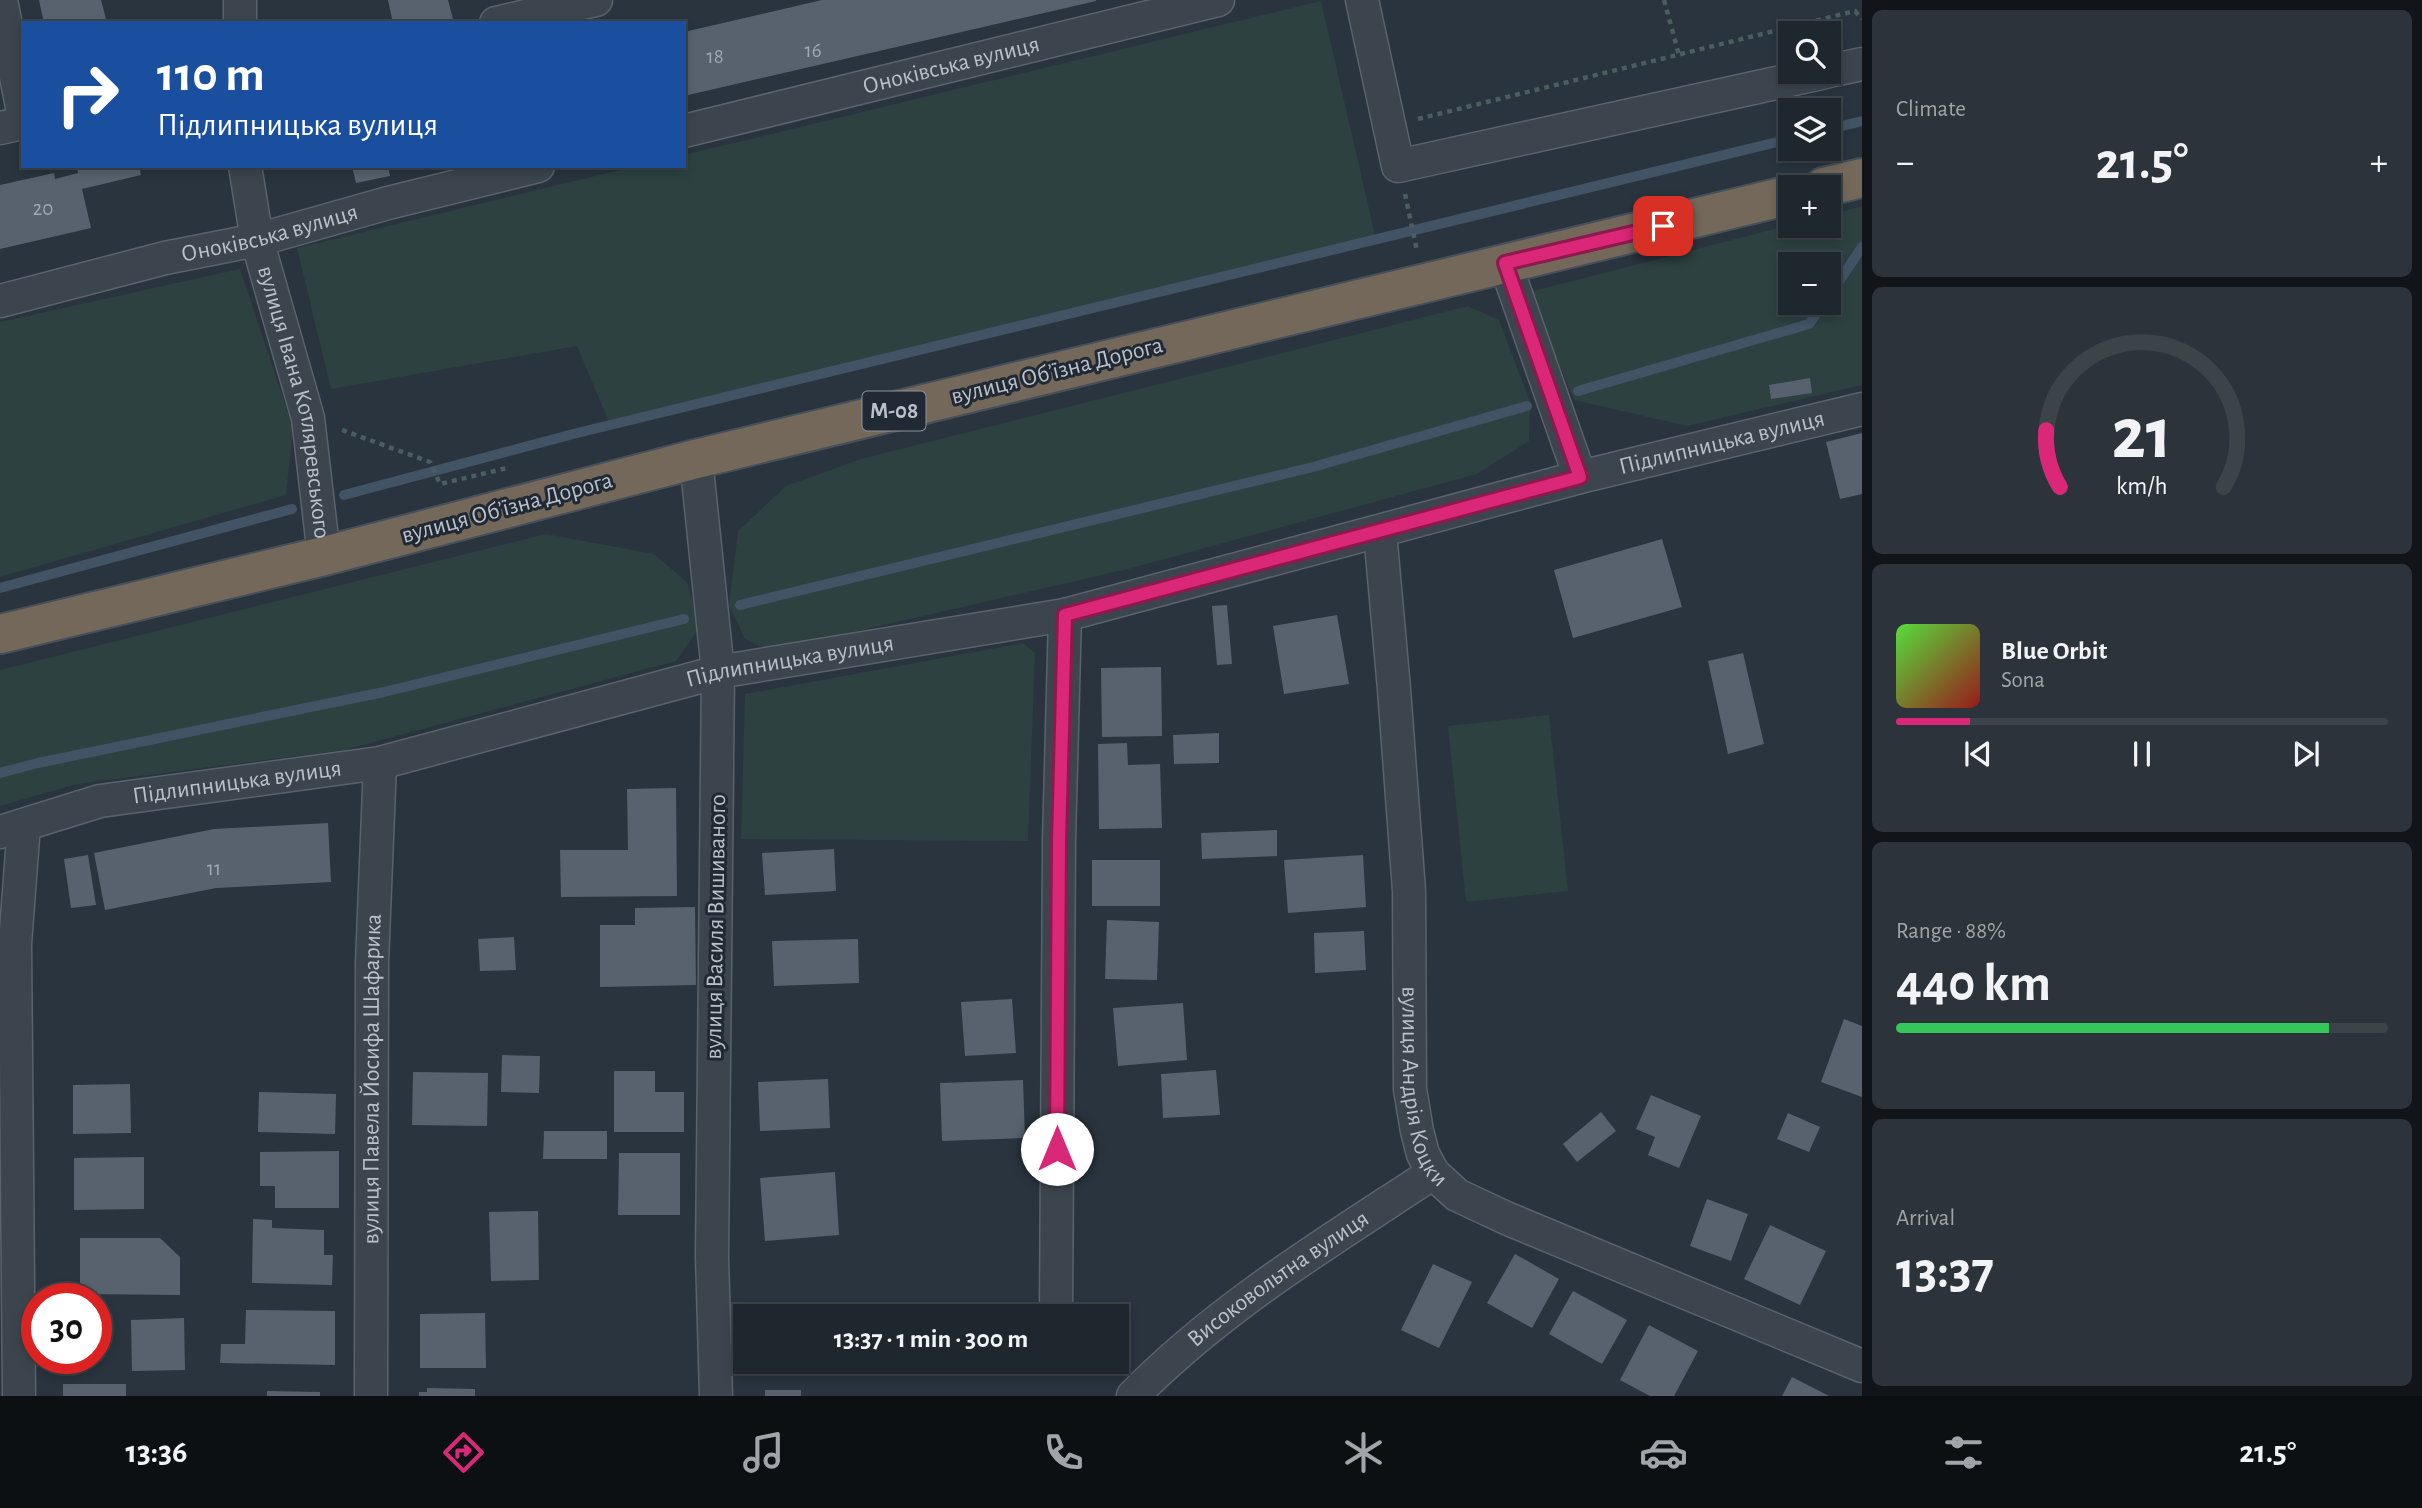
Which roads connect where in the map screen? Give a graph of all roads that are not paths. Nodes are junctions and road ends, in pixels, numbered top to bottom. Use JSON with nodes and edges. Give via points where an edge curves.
{"nodes":[{"id":1,"x":1,"y":0,"type":"edge"},
{"id":2,"x":240,"y":0,"type":"edge"},
{"id":3,"x":484,"y":0,"type":"edge"},
{"id":4,"x":596,"y":0,"type":"edge"},
{"id":5,"x":1218,"y":0,"type":"edge"},
{"id":6,"x":1362,"y":0,"type":"edge"},
{"id":7,"x":240,"y":21,"type":"edge"},
{"id":8,"x":489,"y":21,"type":"edge"},
{"id":9,"x":505,"y":21,"type":"edge"},
{"id":10,"x":1862,"y":64,"type":"edge"},
{"id":11,"x":1841,"y":68,"type":"edge"},
{"id":12,"x":1778,"y":82,"type":"edge"},
{"id":13,"x":21,"y":103,"type":"edge"},
{"id":14,"x":21,"y":123,"type":"edge"},
{"id":15,"x":0,"y":128,"type":"edge"},
{"id":16,"x":686,"y":131,"type":"edge"},
{"id":17,"x":245,"y":168,"type":"edge"},
{"id":18,"x":530,"y":168,"type":"edge"},
{"id":19,"x":1862,"y":178,"type":"edge"},
{"id":20,"x":1841,"y":183,"type":"edge"},
{"id":21,"x":1778,"y":198,"type":"edge"},
{"id":22,"x":257,"y":240,"type":"junction"},
{"id":23,"x":1505,"y":263,"type":"junction"},
{"id":24,"x":0,"y":301,"type":"edge"},
{"id":25,"x":1862,"y":409,"type":"edge"},
{"id":26,"x":696,"y":459,"type":"junction"},
{"id":27,"x":1580,"y":477,"type":"junction"},
{"id":28,"x":1380,"y":532,"type":"junction"},
{"id":29,"x":324,"y":556,"type":"junction"},
{"id":30,"x":1065,"y":615,"type":"junction"},
{"id":31,"x":0,"y":634,"type":"edge"},
{"id":32,"x":718,"y":672,"type":"junction"},
{"id":33,"x":380,"y":763,"type":"junction"},
{"id":34,"x":12,"y":828,"type":"edge"},
{"id":35,"x":1433,"y":1173,"type":"junction"},
{"id":36,"x":1056,"y":1304,"type":"edge"},
{"id":37,"x":1862,"y":1366,"type":"edge"},
{"id":38,"x":19,"y":1396,"type":"edge"},
{"id":39,"x":371,"y":1396,"type":"edge"},
{"id":40,"x":716,"y":1396,"type":"edge"},
{"id":41,"x":1133,"y":1396,"type":"edge"}],
"edges":[{"from":1,"to":13,"type":"street"},
{"from":2,"to":7,"type":"street"},
{"from":3,"to":8,"type":"street"},
{"from":4,"to":9,"type":"street"},
{"from":5,"to":16,"type":"street","name":"Оноківська вулиця"},
{"from":6,"to":12,"type":"street","via":[[1398,166]]},
{"from":10,"to":11,"type":"street"},
{"from":14,"to":15,"type":"street"},
{"from":17,"to":22,"type":"street","name":"вулиця Івана Котляревського"},
{"from":18,"to":22,"type":"street","name":"Оноківська вулиця"},
{"from":19,"to":20,"type":"highway"},
{"from":21,"to":23,"type":"highway","name":"вулиця Обʼїзна Дорога","number":"М-08"},
{"from":22,"to":24,"type":"street","name":"Оноківська вулиця","via":[[165,258]]},
{"from":22,"to":29,"type":"street","name":"вулиця Івана Котляревського","via":[[308,418]]},
{"from":23,"to":26,"type":"highway","name":"вулиця Обʼїзна Дорога","number":"М-08"},
{"from":23,"to":27,"type":"street"},
{"from":25,"to":27,"type":"street","name":"Підлипницька вулиця"},
{"from":26,"to":29,"type":"highway","name":"вулиця Обʼїзна Дорога","number":"М-08"},
{"from":26,"to":32,"type":"street","name":"вулиця Василя Вишиваного"},
{"from":27,"to":28,"type":"street","name":"Підлипницька вулиця"},
{"from":28,"to":30,"type":"street","name":"Підлипницька вулиця"},
{"from":28,"to":35,"type":"street","name":"вулиця Андрія Коцки","via":[[1409,891],[1410,1089],[1420,1142]]},
{"from":29,"to":31,"type":"highway","name":"вулиця Обʼїзна Дорога","number":"М-08"},
{"from":30,"to":32,"type":"street","name":"Підлипницька вулиця"},
{"from":30,"to":36,"type":"street"},
{"from":32,"to":33,"type":"street","name":"Підлипницька вулиця"},
{"from":32,"to":40,"type":"street","name":"вулиця Василя Вишиваного","via":[[712,1256]]},
{"from":33,"to":34,"type":"street","name":"Підлипницька вулиця","via":[[100,801]]},
{"from":33,"to":39,"type":"street","name":"вулиця Павела Йосифа Шафарика","via":[[372,963]]},
{"from":34,"to":38,"type":"street"},
{"from":35,"to":37,"type":"street","name":"вулиця Андрія Коцки","via":[[1457,1195],[1506,1218]]},
{"from":35,"to":41,"type":"street","name":"Високовольтна вулиця","via":[[1283,1273]]}]}
